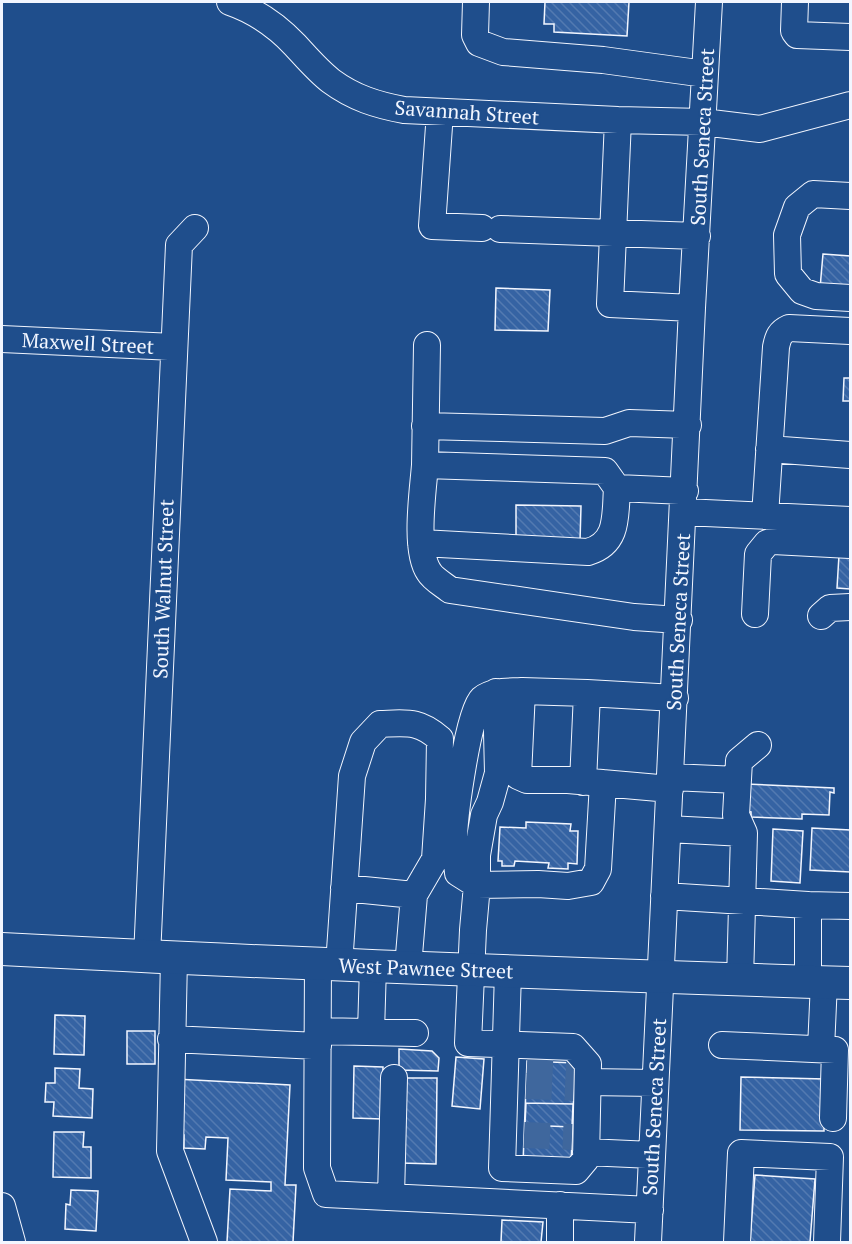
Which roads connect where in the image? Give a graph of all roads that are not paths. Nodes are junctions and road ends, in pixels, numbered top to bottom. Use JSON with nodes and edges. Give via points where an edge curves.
{"nodes":[{"id":1,"x":230,"y":2,"type":"edge"},
{"id":2,"x":476,"y":2,"type":"edge"},
{"id":3,"x":709,"y":2,"type":"edge"},
{"id":4,"x":795,"y":2,"type":"edge"},
{"id":5,"x":850,"y":37,"type":"edge"},
{"id":6,"x":705,"y":74,"type":"junction"},
{"id":7,"x":850,"y":105,"type":"edge"},
{"id":8,"x":440,"y":112,"type":"junction"},
{"id":9,"x":618,"y":120,"type":"junction"},
{"id":10,"x":703,"y":122,"type":"junction"},
{"id":11,"x":850,"y":196,"type":"edge"},
{"id":12,"x":195,"y":228,"type":"dead end"},
{"id":13,"x":613,"y":233,"type":"junction"},
{"id":14,"x":697,"y":236,"type":"junction"},
{"id":15,"x":850,"y":298,"type":"edge"},
{"id":16,"x":692,"y":308,"type":"junction"},
{"id":17,"x":850,"y":331,"type":"edge"},
{"id":18,"x":2,"y":339,"type":"edge"},
{"id":19,"x":427,"y":345,"type":"dead end"},
{"id":20,"x":174,"y":347,"type":"junction"},
{"id":21,"x":688,"y":425,"type":"junction"},
{"id":22,"x":424,"y":426,"type":"junction"},
{"id":23,"x":769,"y":449,"type":"junction"},
{"id":24,"x":850,"y":455,"type":"edge"},
{"id":25,"x":425,"y":465,"type":"junction"},
{"id":26,"x":617,"y":488,"type":"junction"},
{"id":27,"x":684,"y":501,"type":"junction"},
{"id":28,"x":765,"y":516,"type":"junction"},
{"id":29,"x":850,"y":520,"type":"edge"},
{"id":30,"x":421,"y":543,"type":"junction"},
{"id":31,"x":850,"y":545,"type":"edge"},
{"id":32,"x":850,"y":608,"type":"edge"},
{"id":33,"x":755,"y":614,"type":"dead end"},
{"id":34,"x":821,"y":616,"type":"dead end"},
{"id":35,"x":679,"y":620,"type":"junction"},
{"id":36,"x":522,"y":691,"type":"junction"},
{"id":37,"x":496,"y":692,"type":"junction"},
{"id":38,"x":587,"y":693,"type":"junction"},
{"id":39,"x":675,"y":698,"type":"junction"},
{"id":40,"x":758,"y":745,"type":"dead end"},
{"id":41,"x":738,"y":780,"type":"junction"},
{"id":42,"x":593,"y":782,"type":"junction"},
{"id":43,"x":670,"y":783,"type":"junction"},
{"id":44,"x":668,"y":829,"type":"junction"},
{"id":45,"x":744,"y":833,"type":"junction"},
{"id":46,"x":477,"y":885,"type":"junction"},
{"id":47,"x":344,"y":888,"type":"junction"},
{"id":48,"x":414,"y":895,"type":"junction"},
{"id":49,"x":664,"y":896,"type":"junction"},
{"id":50,"x":742,"y":901,"type":"junction"},
{"id":51,"x":808,"y":905,"type":"junction"},
{"id":52,"x":850,"y":906,"type":"edge"},
{"id":53,"x":2,"y":949,"type":"edge"},
{"id":54,"x":161,"y":957,"type":"junction"},
{"id":55,"x":328,"y":964,"type":"junction"},
{"id":56,"x":373,"y":966,"type":"junction"},
{"id":57,"x":408,"y":968,"type":"junction"},
{"id":58,"x":472,"y":970,"type":"junction"},
{"id":59,"x":508,"y":972,"type":"junction"},
{"id":60,"x":660,"y":978,"type":"junction"},
{"id":61,"x":740,"y":980,"type":"junction"},
{"id":62,"x":828,"y":982,"type":"edge"},
{"id":63,"x":371,"y":1032,"type":"junction"},
{"id":64,"x":415,"y":1033,"type":"dead end"},
{"id":65,"x":318,"y":1038,"type":"junction"},
{"id":66,"x":171,"y":1039,"type":"junction"},
{"id":67,"x":722,"y":1045,"type":"dead end"},
{"id":68,"x":821,"y":1049,"type":"junction"},
{"id":69,"x":514,"y":1069,"type":"junction"},
{"id":70,"x":394,"y":1078,"type":"dead end"},
{"id":71,"x":583,"y":1079,"type":"junction"},
{"id":72,"x":655,"y":1083,"type":"junction"},
{"id":73,"x":833,"y":1118,"type":"dead end"},
{"id":74,"x":580,"y":1149,"type":"junction"},
{"id":75,"x":652,"y":1155,"type":"junction"},
{"id":76,"x":391,"y":1197,"type":"junction"},
{"id":77,"x":560,"y":1205,"type":"junction"},
{"id":78,"x":2,"y":1206,"type":"edge"},
{"id":79,"x":650,"y":1210,"type":"junction"},
{"id":80,"x":12,"y":1242,"type":"edge"},
{"id":81,"x":204,"y":1242,"type":"edge"},
{"id":82,"x":560,"y":1242,"type":"edge"},
{"id":83,"x":648,"y":1242,"type":"edge"},
{"id":84,"x":737,"y":1242,"type":"edge"},
{"id":85,"x":827,"y":1242,"type":"edge"}],
"edges":[{"from":1,"to":8,"type":"street","name":"Savannah Street","via":[[275,26],[330,80],[360,99],[404,110]]},
{"from":2,"to":6,"type":"street","via":[[475,35],[479,43],[503,52]]},
{"from":3,"to":6,"type":"street","name":"South Seneca Street"},
{"from":4,"to":5,"type":"street","via":[[797,35]]},
{"from":6,"to":10,"type":"street","name":"South Seneca Street"},
{"from":7,"to":10,"type":"street","name":"Savannah Street","via":[[760,129]]},
{"from":8,"to":9,"type":"street","name":"Savannah Street"},
{"from":8,"to":13,"type":"street","via":[[432,226]]},
{"from":9,"to":10,"type":"street","name":"Savannah Street"},
{"from":9,"to":13,"type":"street"},
{"from":10,"to":14,"type":"street","name":"South Seneca Street"},
{"from":11,"to":15,"type":"street","via":[[808,197],[796,207],[787,235],[788,273],[802,291]]},
{"from":12,"to":20,"type":"street","name":"South Walnut Street","via":[[179,245]]},
{"from":13,"to":14,"type":"street"},
{"from":13,"to":16,"type":"street","via":[[610,304]]},
{"from":14,"to":16,"type":"street","name":"South Seneca Street"},
{"from":16,"to":21,"type":"street","name":"South Seneca Street"},
{"from":17,"to":23,"type":"street","via":[[789,328],[778,337]]},
{"from":18,"to":20,"type":"street","name":"Maxwell Street"},
{"from":19,"to":22,"type":"street"},
{"from":20,"to":54,"type":"street","name":"South Walnut Street"},
{"from":21,"to":22,"type":"street","via":[[629,423],[605,431]]},
{"from":21,"to":27,"type":"street","name":"South Seneca Street"},
{"from":22,"to":25,"type":"street"},
{"from":23,"to":24,"type":"street"},
{"from":23,"to":28,"type":"street"},
{"from":25,"to":26,"type":"street","via":[[605,471]]},
{"from":25,"to":30,"type":"street"},
{"from":26,"to":27,"type":"street"},
{"from":26,"to":30,"type":"street","via":[[610,538],[599,549],[588,552]]},
{"from":27,"to":28,"type":"street"},
{"from":27,"to":35,"type":"street","name":"South Seneca Street"},
{"from":28,"to":29,"type":"street"},
{"from":30,"to":35,"type":"street","via":[[429,572],[450,590],[633,617]]},
{"from":31,"to":33,"type":"street","via":[[767,543],[758,554]]},
{"from":32,"to":34,"type":"street","via":[[830,608]]},
{"from":35,"to":39,"type":"street","name":"South Seneca Street"},
{"from":36,"to":37,"type":"street"},
{"from":36,"to":38,"type":"street"},
{"from":36,"to":42,"type":"street","via":[[518,776],[527,780]]},
{"from":37,"to":46,"type":"street","via":[[498,773],[484,815]]},
{"from":37,"to":46,"type":"street","via":[[482,699],[476,708],[466,742],[454,837],[458,873]]},
{"from":38,"to":39,"type":"street"},
{"from":38,"to":42,"type":"street"},
{"from":39,"to":43,"type":"street","name":"South Seneca Street"},
{"from":40,"to":41,"type":"street","via":[[739,761]]},
{"from":41,"to":43,"type":"street"},
{"from":41,"to":45,"type":"street","via":[[736,815]]},
{"from":42,"to":43,"type":"street"},
{"from":42,"to":46,"type":"street","via":[[598,869],[591,882],[568,886]]},
{"from":43,"to":44,"type":"street","name":"South Seneca Street"},
{"from":44,"to":45,"type":"street"},
{"from":44,"to":49,"type":"street","name":"South Seneca Street"},
{"from":45,"to":50,"type":"street"},
{"from":46,"to":58,"type":"street"},
{"from":47,"to":48,"type":"street"},
{"from":47,"to":48,"type":"street","via":[[352,776],[363,742],[380,724],[412,723],[428,728],[440,738],[435,859]]},
{"from":47,"to":55,"type":"street"},
{"from":48,"to":57,"type":"street"},
{"from":49,"to":50,"type":"street"},
{"from":49,"to":60,"type":"street","name":"South Seneca Street"},
{"from":50,"to":51,"type":"street"},
{"from":50,"to":61,"type":"street"},
{"from":51,"to":52,"type":"street"},
{"from":51,"to":62,"type":"street"},
{"from":53,"to":54,"type":"main road","name":"West Pawnee Street"},
{"from":54,"to":55,"type":"main road","name":"West Pawnee Street"},
{"from":54,"to":66,"type":"street","name":"South Walnut Street"},
{"from":55,"to":56,"type":"main road","name":"West Pawnee Street"},
{"from":55,"to":65,"type":"street"},
{"from":56,"to":57,"type":"main road","name":"West Pawnee Street"},
{"from":56,"to":63,"type":"street"},
{"from":57,"to":58,"type":"main road","name":"West Pawnee Street"},
{"from":58,"to":59,"type":"main road","name":"West Pawnee Street"},
{"from":58,"to":69,"type":"street","via":[[468,1043]]},
{"from":59,"to":60,"type":"main road","name":"West Pawnee Street"},
{"from":59,"to":69,"type":"street"},
{"from":60,"to":61,"type":"main road","name":"West Pawnee Street"},
{"from":60,"to":72,"type":"street","name":"South Seneca Street"},
{"from":61,"to":62,"type":"main road","name":"West Pawnee Street"},
{"from":62,"to":68,"type":"street"},
{"from":63,"to":64,"type":"street"},
{"from":63,"to":65,"type":"street"},
{"from":65,"to":66,"type":"street"},
{"from":65,"to":76,"type":"street","via":[[317,1168],[326,1194]]},
{"from":66,"to":81,"type":"street","name":"South Walnut Street","via":[[170,1151]]},
{"from":67,"to":68,"type":"street"},
{"from":68,"to":73,"type":"street","via":[[835,1050]]},
{"from":69,"to":71,"type":"street","via":[[573,1047],[588,1064]]},
{"from":69,"to":74,"type":"street","via":[[513,1146],[502,1168],[576,1171]]},
{"from":70,"to":76,"type":"street"},
{"from":71,"to":72,"type":"street"},
{"from":71,"to":74,"type":"street"},
{"from":72,"to":75,"type":"street","name":"South Seneca Street"},
{"from":74,"to":75,"type":"street"},
{"from":75,"to":79,"type":"street","name":"South Seneca Street"},
{"from":76,"to":77,"type":"street"},
{"from":77,"to":79,"type":"street"},
{"from":77,"to":82,"type":"street"},
{"from":78,"to":80,"type":"street"},
{"from":79,"to":83,"type":"street","name":"South Seneca Street"},
{"from":84,"to":85,"type":"street","via":[[741,1154],[830,1157]]}]}
